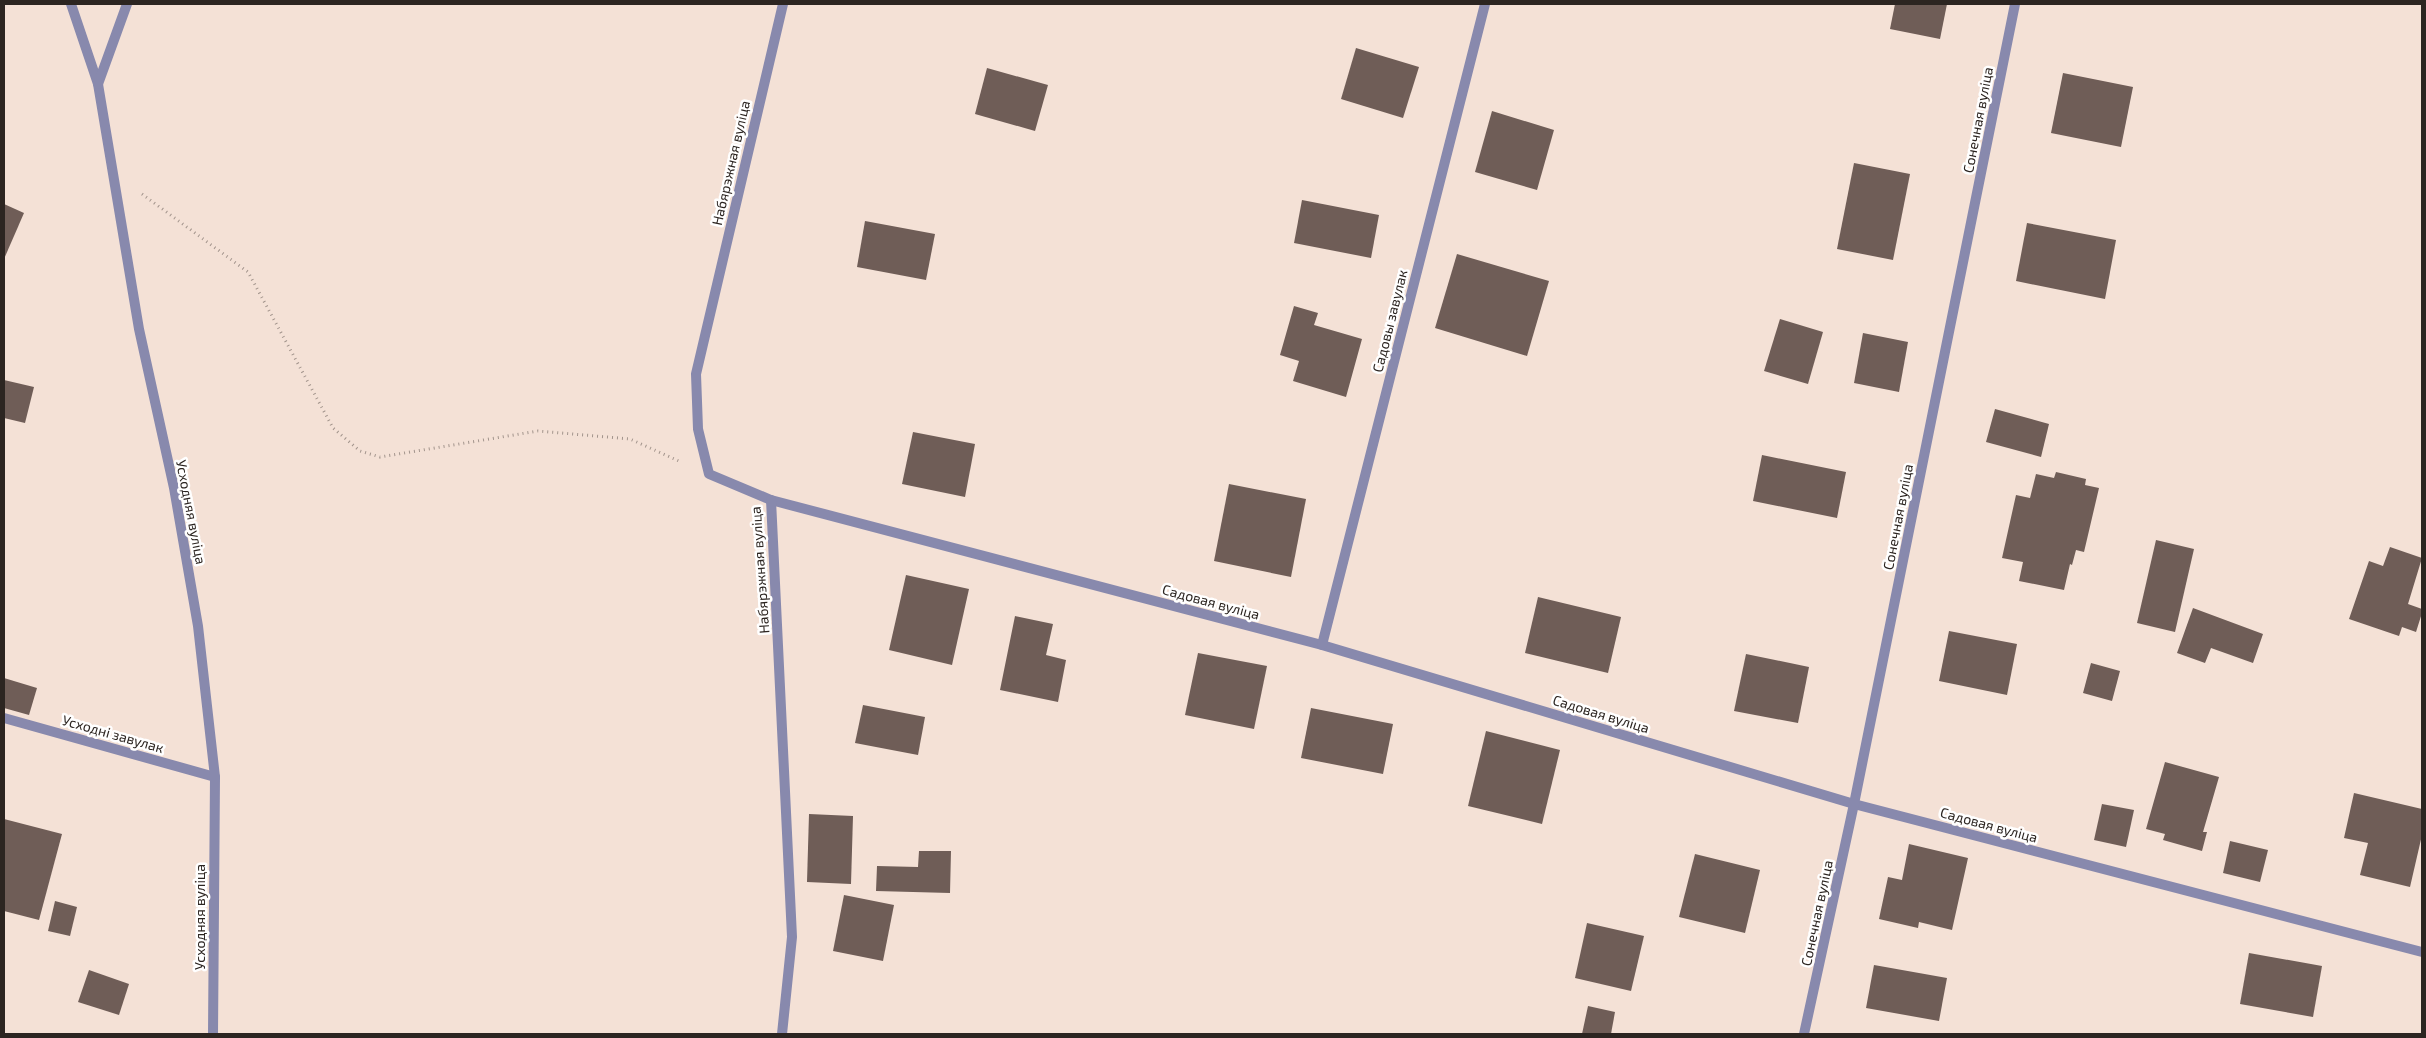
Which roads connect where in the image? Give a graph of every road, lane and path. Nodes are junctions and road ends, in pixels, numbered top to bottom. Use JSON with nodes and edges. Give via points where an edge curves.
{"nodes":[{"id":1,"x":71,"y":4,"type":"edge"},
{"id":2,"x":127,"y":4,"type":"edge"},
{"id":3,"x":783,"y":4,"type":"edge"},
{"id":4,"x":1485,"y":4,"type":"edge"},
{"id":5,"x":2015,"y":4,"type":"edge"},
{"id":6,"x":98,"y":84,"type":"junction"},
{"id":7,"x":134,"y":189,"type":"dead end"},
{"id":8,"x":709,"y":474,"type":"junction"},
{"id":9,"x":771,"y":500,"type":"junction"},
{"id":10,"x":1322,"y":645,"type":"junction"},
{"id":11,"x":4,"y":718,"type":"edge"},
{"id":12,"x":215,"y":777,"type":"junction"},
{"id":13,"x":1854,"y":804,"type":"junction"},
{"id":14,"x":2422,"y":952,"type":"edge"},
{"id":15,"x":213,"y":1034,"type":"edge"},
{"id":16,"x":782,"y":1034,"type":"edge"},
{"id":17,"x":1804,"y":1034,"type":"edge"}],
"edges":[{"from":1,"to":6,"type":"street","name":"Усходняя вуліца"},
{"from":2,"to":6,"type":"street"},
{"from":3,"to":8,"type":"street","name":"Набярэжная вуліца","via":[[696,374],[698,429]]},
{"from":4,"to":10,"type":"street","name":"Садовы завулак"},
{"from":5,"to":13,"type":"street","name":"Сонечная вуліца"},
{"from":6,"to":12,"type":"street","name":"Усходняя вуліца","via":[[139,328],[174,488],[196,616]]},
{"from":7,"to":8,"type":"path","via":[[248,272],[333,428],[360,451],[380,457],[538,430],[630,440]]},
{"from":8,"to":9,"type":"street","name":"Набярэжная вуліца"},
{"from":9,"to":10,"type":"street","name":"Садовая вуліца"},
{"from":9,"to":16,"type":"street","name":"Набярэжная вуліца","via":[[792,937]]},
{"from":10,"to":13,"type":"street","name":"Садовая вуліца"},
{"from":11,"to":12,"type":"street","name":"Усходні завулак"},
{"from":12,"to":15,"type":"street","name":"Усходняя вуліца"},
{"from":13,"to":14,"type":"street","name":"Садовая вуліца"},
{"from":13,"to":17,"type":"street","name":"Сонечная вуліца"}]}
